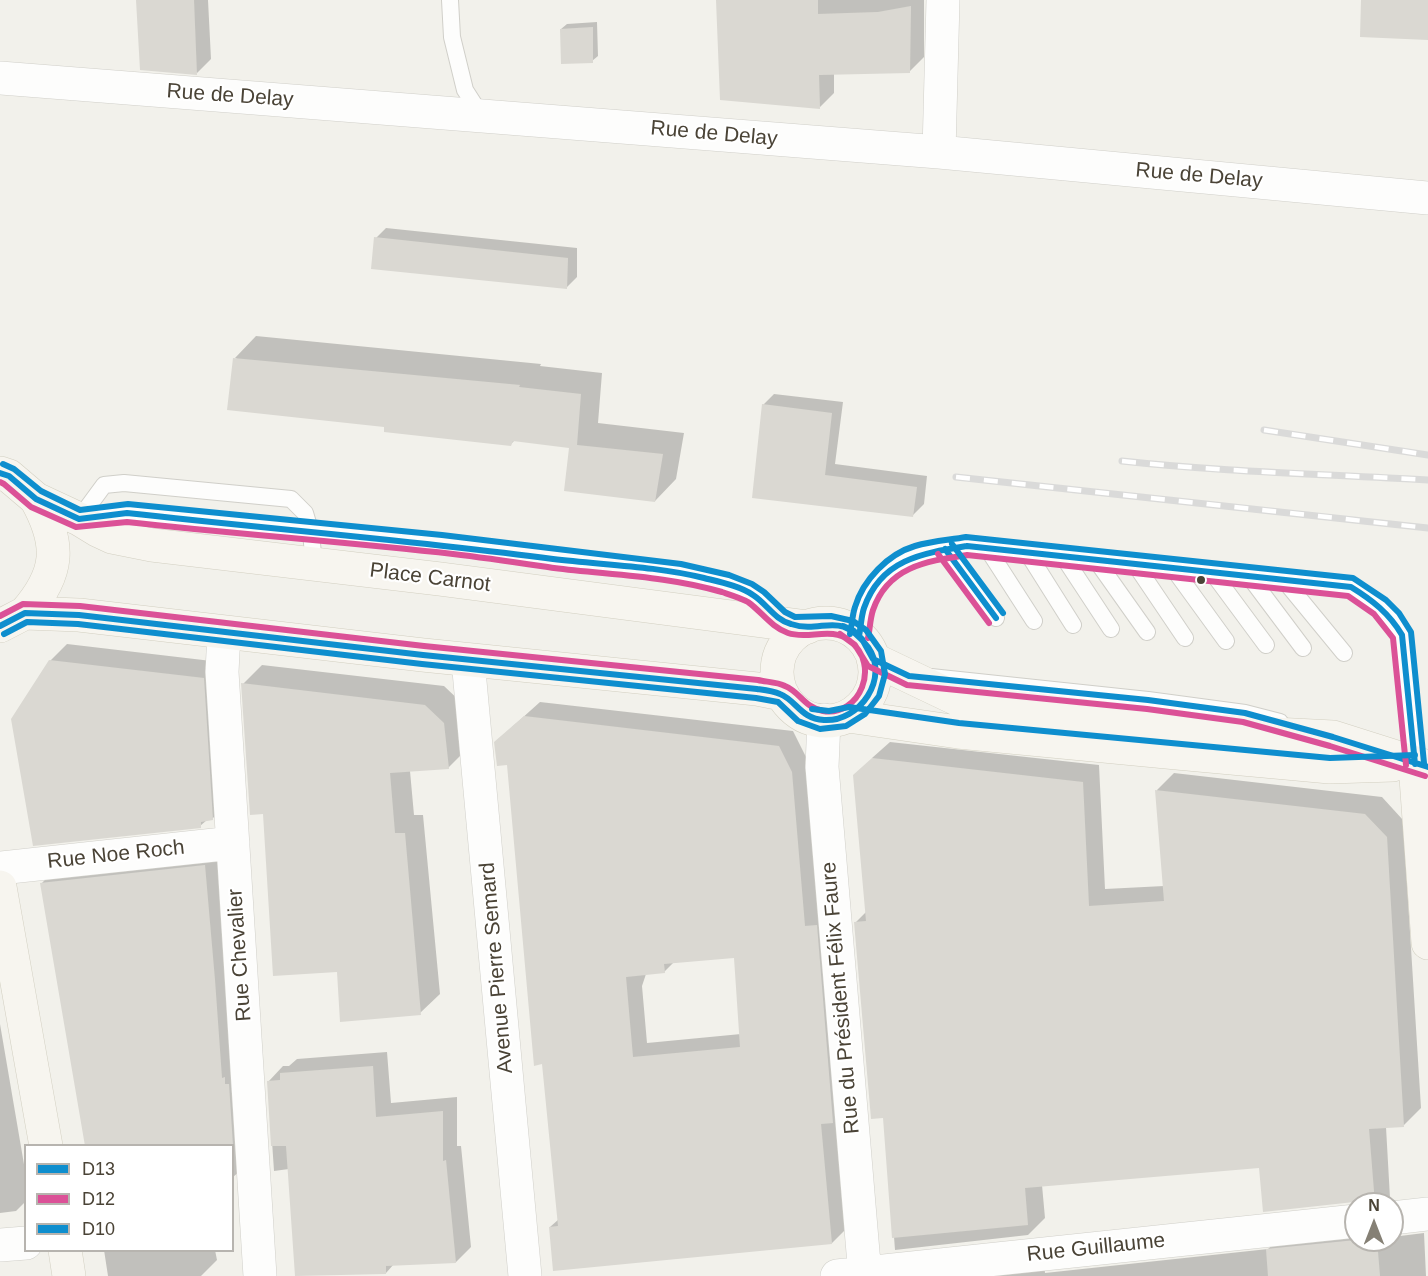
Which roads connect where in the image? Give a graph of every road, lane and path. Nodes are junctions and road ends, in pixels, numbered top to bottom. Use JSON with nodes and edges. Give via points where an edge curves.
{"nodes":[{"id":1,"x":450,"y":0,"type":"edge"},
{"id":2,"x":943,"y":0,"type":"edge"},
{"id":3,"x":0,"y":78,"type":"edge"},
{"id":4,"x":481,"y":115,"type":"junction"},
{"id":5,"x":939,"y":152,"type":"junction"},
{"id":6,"x":1428,"y":198,"type":"edge"},
{"id":7,"x":0,"y":473,"type":"edge"},
{"id":8,"x":36,"y":499,"type":"junction"},
{"id":9,"x":79,"y":519,"type":"junction"},
{"id":10,"x":987,"y":548,"type":"junction"},
{"id":11,"x":313,"y":549,"type":"junction"},
{"id":12,"x":945,"y":549,"type":"junction"},
{"id":13,"x":1027,"y":552,"type":"junction"},
{"id":14,"x":1063,"y":556,"type":"junction"},
{"id":15,"x":1095,"y":560,"type":"junction"},
{"id":16,"x":1135,"y":564,"type":"junction"},
{"id":17,"x":1173,"y":568,"type":"junction"},
{"id":18,"x":1212,"y":572,"type":"junction"},
{"id":19,"x":1249,"y":576,"type":"junction"},
{"id":20,"x":1284,"y":580,"type":"junction"},
{"id":21,"x":996,"y":618,"type":"dead end"},
{"id":22,"x":13,"y":620,"type":"edge"},
{"id":23,"x":1034,"y":621,"type":"dead end"},
{"id":24,"x":797,"y":625,"type":"junction"},
{"id":25,"x":1073,"y":625,"type":"dead end"},
{"id":26,"x":1111,"y":629,"type":"dead end"},
{"id":27,"x":1147,"y":632,"type":"dead end"},
{"id":28,"x":224,"y":633,"type":"junction"},
{"id":29,"x":1185,"y":638,"type":"dead end"},
{"id":30,"x":1226,"y":641,"type":"dead end"},
{"id":31,"x":1266,"y":645,"type":"dead end"},
{"id":32,"x":866,"y":648,"type":"junction"},
{"id":33,"x":1303,"y":648,"type":"dead end"},
{"id":34,"x":1344,"y":652,"type":"dead end"},
{"id":35,"x":468,"y":660,"type":"junction"},
{"id":36,"x":782,"y":694,"type":"junction"},
{"id":37,"x":836,"y":718,"type":"junction"},
{"id":38,"x":1422,"y":765,"type":"edge"},
{"id":39,"x":233,"y":843,"type":"junction"},
{"id":40,"x":0,"y":868,"type":"edge"},
{"id":41,"x":0,"y":887,"type":"edge"},
{"id":42,"x":1428,"y":943,"type":"edge"},
{"id":43,"x":46,"y":1144,"type":"edge"},
{"id":44,"x":1428,"y":1214,"type":"edge"},
{"id":45,"x":1404,"y":1217,"type":"edge"},
{"id":46,"x":1344,"y":1222,"type":"edge"},
{"id":47,"x":24,"y":1243,"type":"edge"},
{"id":48,"x":0,"y":1245,"type":"edge"},
{"id":49,"x":65,"y":1252,"type":"edge"},
{"id":50,"x":855,"y":1275,"type":"edge"},
{"id":51,"x":69,"y":1276,"type":"edge"},
{"id":52,"x":260,"y":1276,"type":"edge"},
{"id":53,"x":525,"y":1276,"type":"edge"}],
"edges":[{"from":1,"to":4,"type":"lane","via":[[452,37],[465,90]]},
{"from":2,"to":5,"type":"street"},
{"from":3,"to":4,"type":"street","name":"Rue de Delay"},
{"from":4,"to":5,"type":"street","name":"Rue de Delay"},
{"from":5,"to":6,"type":"street","name":"Rue de Delay"},
{"from":7,"to":8,"type":"main road","name":"Place Carnot"},
{"from":8,"to":9,"type":"main road","name":"Place Carnot"},
{"from":8,"to":22,"type":"main road","name":"Place Carnot","via":[[48,521],[53,559],[40,595]]},
{"from":9,"to":11,"type":"main road","name":"Place Carnot","via":[[112,537],[152,545]]},
{"from":9,"to":11,"type":"lane","via":[[104,485],[124,483],[291,499],[305,513]]},
{"from":10,"to":12,"type":"lane"},
{"from":10,"to":13,"type":"lane"},
{"from":10,"to":23,"type":"lane"},
{"from":11,"to":24,"type":"main road","name":"Place Carnot"},
{"from":12,"to":21,"type":"lane"},
{"from":12,"to":32,"type":"lane","via":[[911,557],[872,590],[863,610]]},
{"from":13,"to":14,"type":"lane"},
{"from":13,"to":25,"type":"lane"},
{"from":14,"to":15,"type":"lane"},
{"from":14,"to":26,"type":"lane"},
{"from":15,"to":16,"type":"lane"},
{"from":15,"to":27,"type":"lane"},
{"from":16,"to":17,"type":"lane"},
{"from":16,"to":29,"type":"lane"},
{"from":17,"to":18,"type":"lane"},
{"from":17,"to":30,"type":"lane"},
{"from":18,"to":19,"type":"lane"},
{"from":18,"to":31,"type":"lane"},
{"from":19,"to":20,"type":"lane"},
{"from":19,"to":33,"type":"lane"},
{"from":20,"to":34,"type":"lane"},
{"from":20,"to":38,"type":"lane","via":[[1351,587],[1393,617],[1402,635]]},
{"from":22,"to":28,"type":"main road","name":"Place Carnot","via":[[80,615]]},
{"from":24,"to":32,"type":"main road","name":"Place Carnot","via":[[821,623],[848,628]]},
{"from":24,"to":36,"type":"main road","via":[[796,633],[780,655],[778,681]]},
{"from":28,"to":35,"type":"main road","name":"Place Carnot"},
{"from":28,"to":39,"type":"street","name":"Rue Chevalier","via":[[222,672]]},
{"from":32,"to":37,"type":"main road","via":[[875,672],[868,698],[860,708]]},
{"from":32,"to":38,"type":"main road","name":"Place Carnot","via":[[909,676],[961,701],[1215,731],[1333,737]]},
{"from":35,"to":36,"type":"main road","name":"Place Carnot","via":[[757,688]]},
{"from":35,"to":53,"type":"street","name":"Avenue Pierre Semard"},
{"from":36,"to":37,"type":"main road","via":[[792,708],[807,717]]},
{"from":37,"to":38,"type":"main road","via":[[1330,767]]},
{"from":37,"to":50,"type":"street","name":"Rue du Président Félix Faure","via":[[822,767]]},
{"from":38,"to":42,"type":"main road"},
{"from":39,"to":40,"type":"street","name":"Rue Noe Roch"},
{"from":39,"to":52,"type":"street","name":"Rue Chevalier"},
{"from":41,"to":43,"type":"main road"},
{"from":44,"to":45,"type":"street"},
{"from":46,"to":50,"type":"street","name":"Rue Guillaume"},
{"from":47,"to":48,"type":"street"},
{"from":49,"to":51,"type":"main road"}]}
